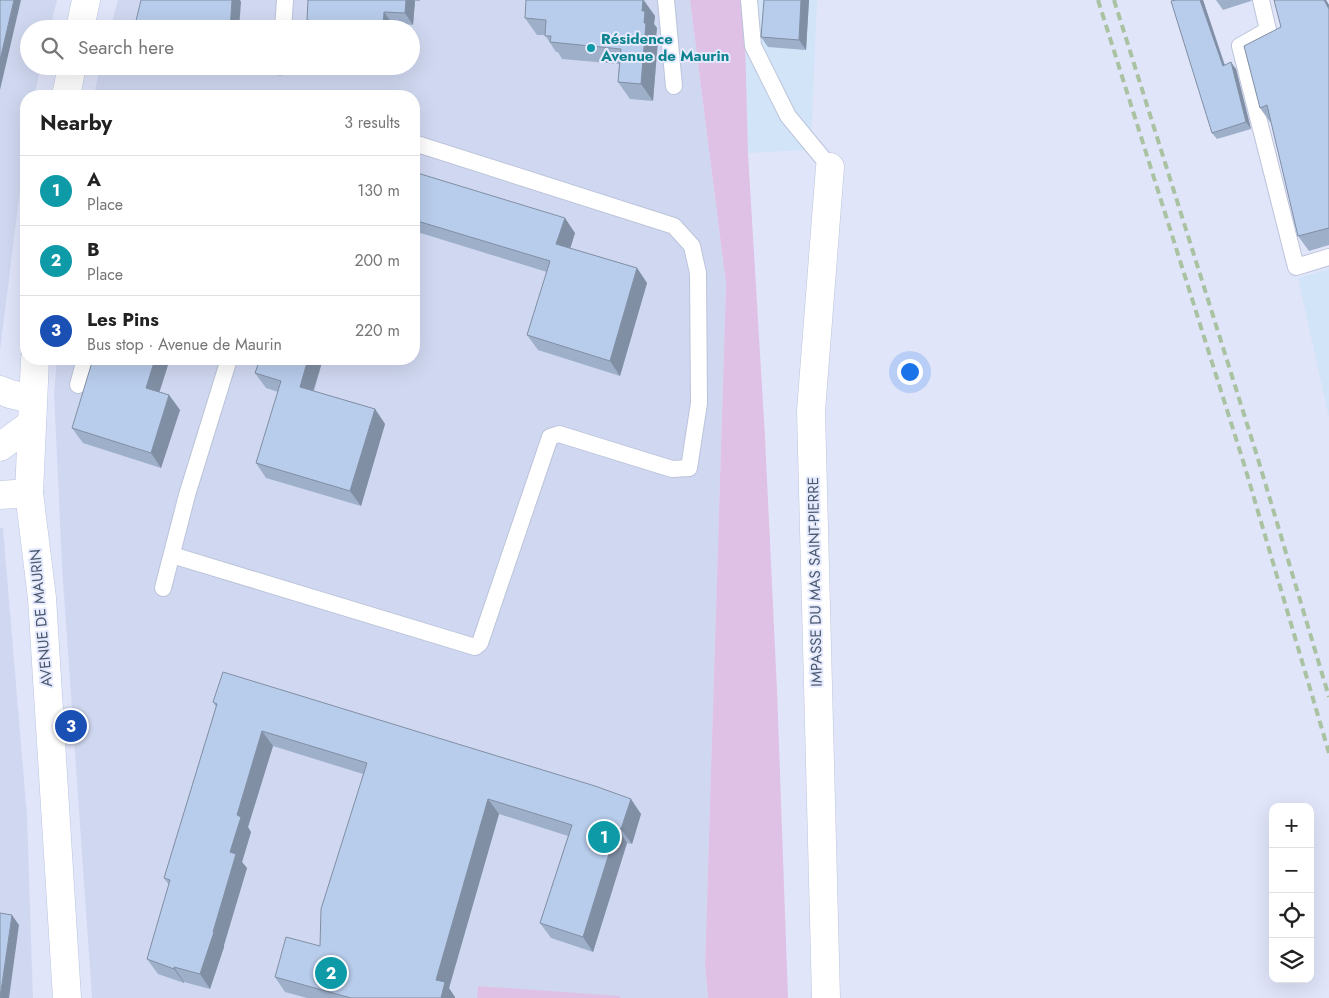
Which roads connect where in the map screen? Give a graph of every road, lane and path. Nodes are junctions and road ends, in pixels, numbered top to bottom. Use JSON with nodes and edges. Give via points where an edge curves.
{"nodes":[{"id":1,"x":86,"y":0,"type":"edge"},
{"id":2,"x":286,"y":0,"type":"edge"},
{"id":3,"x":666,"y":0,"type":"edge"},
{"id":4,"x":750,"y":0,"type":"edge"},
{"id":5,"x":1261,"y":0,"type":"edge"},
{"id":6,"x":82,"y":20,"type":"edge"},
{"id":7,"x":284,"y":20,"type":"edge"},
{"id":8,"x":70,"y":75,"type":"edge"},
{"id":9,"x":674,"y":86,"type":"dead end"},
{"id":10,"x":67,"y":90,"type":"edge"},
{"id":11,"x":420,"y":145,"type":"edge"},
{"id":12,"x":830,"y":167,"type":"joint"},
{"id":13,"x":1329,"y":257,"type":"edge"},
{"id":14,"x":35,"y":365,"type":"edge"},
{"id":15,"x":83,"y":365,"type":"edge"},
{"id":16,"x":227,"y":365,"type":"edge"},
{"id":17,"x":78,"y":385,"type":"dead end"},
{"id":18,"x":0,"y":390,"type":"edge"},
{"id":19,"x":31,"y":412,"type":"junction"},
{"id":20,"x":0,"y":447,"type":"edge"},
{"id":21,"x":28,"y":494,"type":"junction"},
{"id":22,"x":0,"y":495,"type":"edge"},
{"id":23,"x":172,"y":555,"type":"junction"},
{"id":24,"x":163,"y":588,"type":"dead end"},
{"id":25,"x":67,"y":998,"type":"edge"},
{"id":26,"x":826,"y":998,"type":"edge"}],
"edges":[{"from":1,"to":6,"type":"street"},
{"from":2,"to":7,"type":"lane"},
{"from":3,"to":9,"type":"lane"},
{"from":4,"to":12,"type":"lane","via":[[753,46],[788,116]]},
{"from":5,"to":13,"type":"lane","via":[[1268,30],[1240,46],[1296,267]]},
{"from":8,"to":10,"type":"street"},
{"from":11,"to":23,"type":"lane","via":[[674,226],[692,246],[698,273],[699,403],[689,468],[672,469],[559,434],[550,437],[480,643],[475,647]]},
{"from":12,"to":26,"type":"street","name":"IMPASSE DU MAS SAINT-PIERRE","via":[[811,411]]},
{"from":14,"to":19,"type":"street","name":"AVENUE DE MAURIN"},
{"from":15,"to":17,"type":"lane"},
{"from":16,"to":23,"type":"lane"},
{"from":18,"to":19,"type":"street","via":[[10,394]]},
{"from":19,"to":20,"type":"street"},
{"from":19,"to":21,"type":"street","name":"AVENUE DE MAURIN"},
{"from":21,"to":22,"type":"street"},
{"from":21,"to":25,"type":"street","name":"AVENUE DE MAURIN","via":[[42,598]]},
{"from":23,"to":24,"type":"lane"}]}
